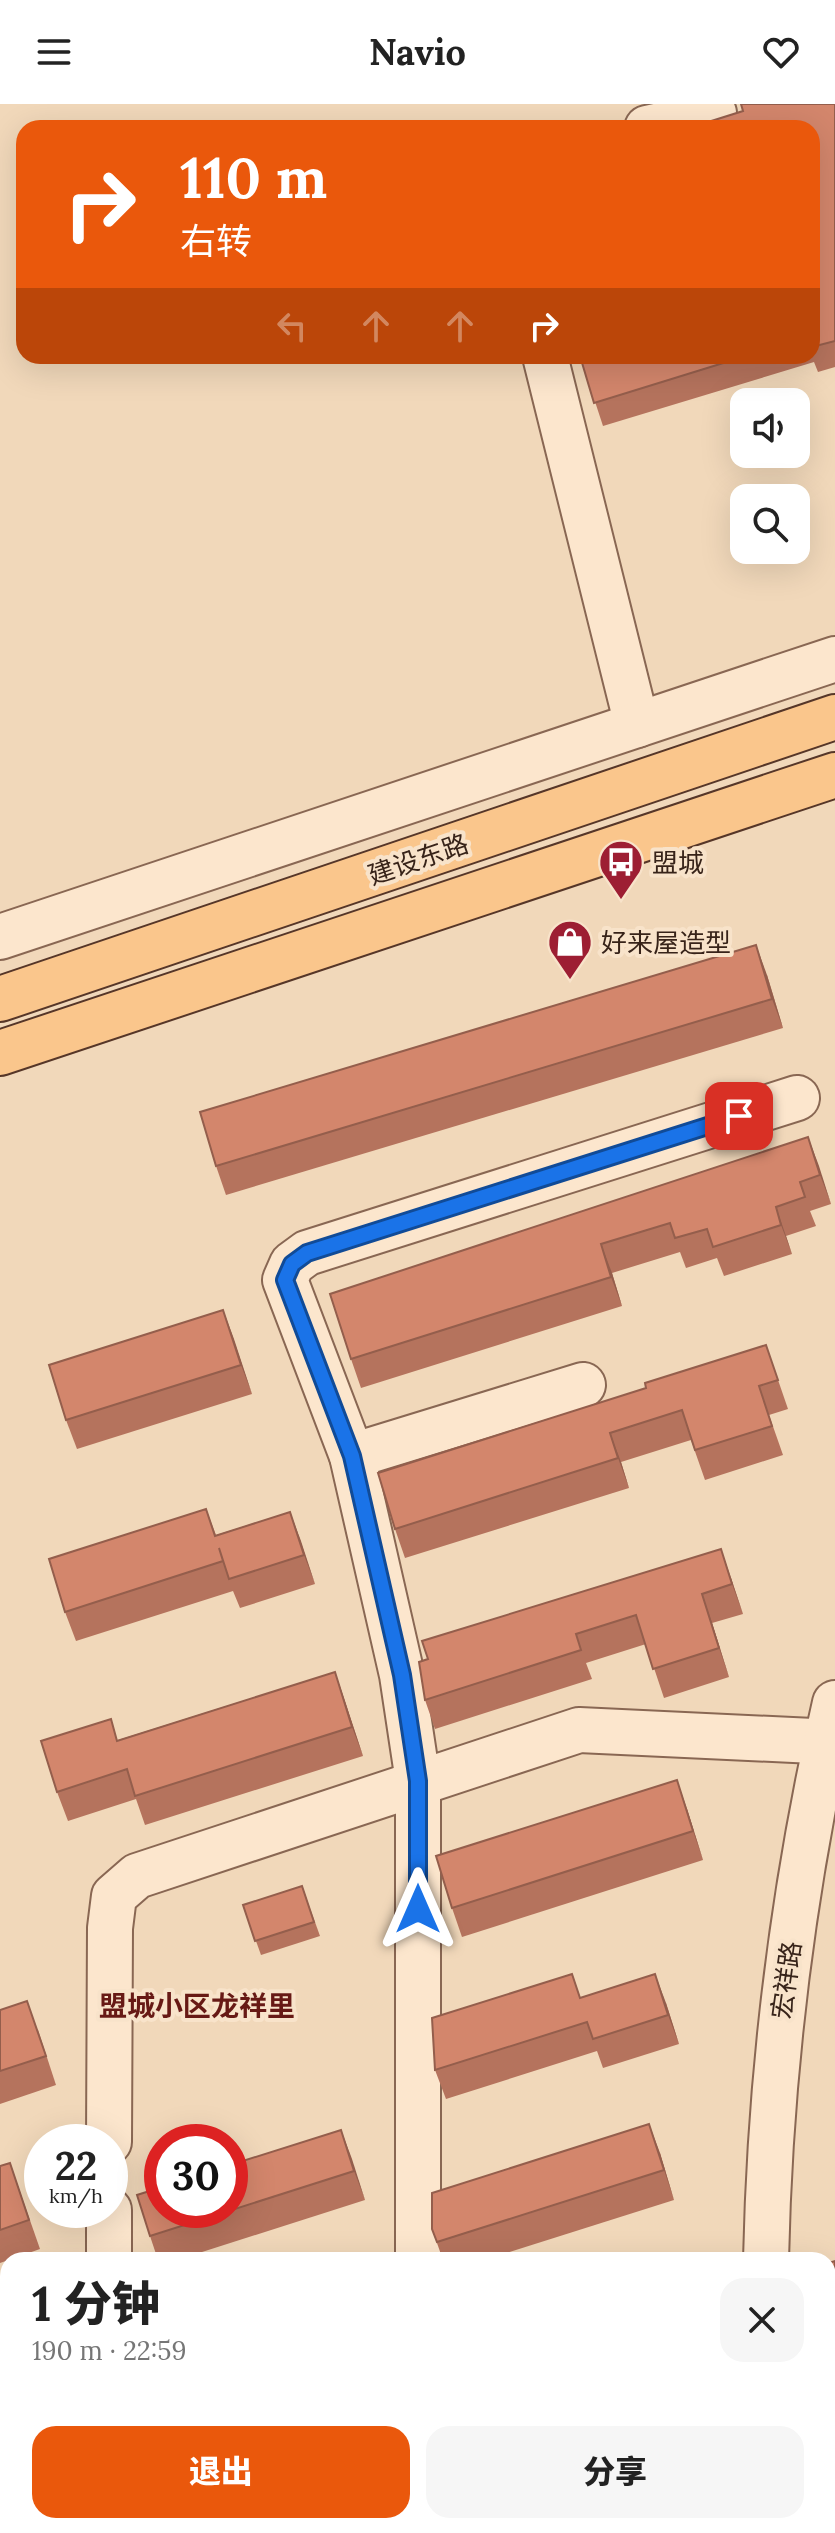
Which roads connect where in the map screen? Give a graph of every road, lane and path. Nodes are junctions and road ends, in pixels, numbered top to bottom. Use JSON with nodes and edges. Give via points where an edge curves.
{"nodes":[{"id":1,"x":714,"y":113,"type":"dead end"},
{"id":2,"x":683,"y":120,"type":"edge"},
{"id":3,"x":547,"y":364,"type":"edge"},
{"id":4,"x":835,"y":659,"type":"edge"},
{"id":5,"x":835,"y":717,"type":"edge"},
{"id":6,"x":637,"y":725,"type":"junction"},
{"id":7,"x":835,"y":775,"type":"edge"},
{"id":8,"x":0,"y":937,"type":"edge"},
{"id":9,"x":0,"y":999,"type":"edge"},
{"id":10,"x":0,"y":1053,"type":"edge"},
{"id":11,"x":797,"y":1098,"type":"dead end"},
{"id":12,"x":583,"y":1385,"type":"dead end"},
{"id":13,"x":352,"y":1456,"type":"junction"},
{"id":14,"x":832,"y":1729,"type":"edge"},
{"id":15,"x":418,"y":1781,"type":"junction"},
{"id":16,"x":109,"y":2124,"type":"edge"},
{"id":17,"x":109,"y":2228,"type":"edge"},
{"id":18,"x":109,"y":2252,"type":"edge"},
{"id":19,"x":418,"y":2252,"type":"edge"},
{"id":20,"x":766,"y":2252,"type":"edge"}],
"edges":[{"from":1,"to":2,"type":"street"},
{"from":3,"to":6,"type":"street"},
{"from":4,"to":6,"type":"street"},
{"from":5,"to":9,"type":"main road","name":"建设东路"},
{"from":6,"to":8,"type":"street"},
{"from":7,"to":10,"type":"main road","name":"建设东路"},
{"from":11,"to":13,"type":"street","via":[[307,1253],[292,1264],[285,1280]]},
{"from":12,"to":13,"type":"street"},
{"from":13,"to":15,"type":"street","via":[[402,1675]]},
{"from":14,"to":15,"type":"street","via":[[579,1730]]},
{"from":14,"to":20,"type":"street","name":"宏祥路","via":[[798,1892],[777,2040]]},
{"from":15,"to":16,"type":"street","via":[[137,1876],[114,1896]]},
{"from":15,"to":19,"type":"street"},
{"from":17,"to":18,"type":"street"}]}
